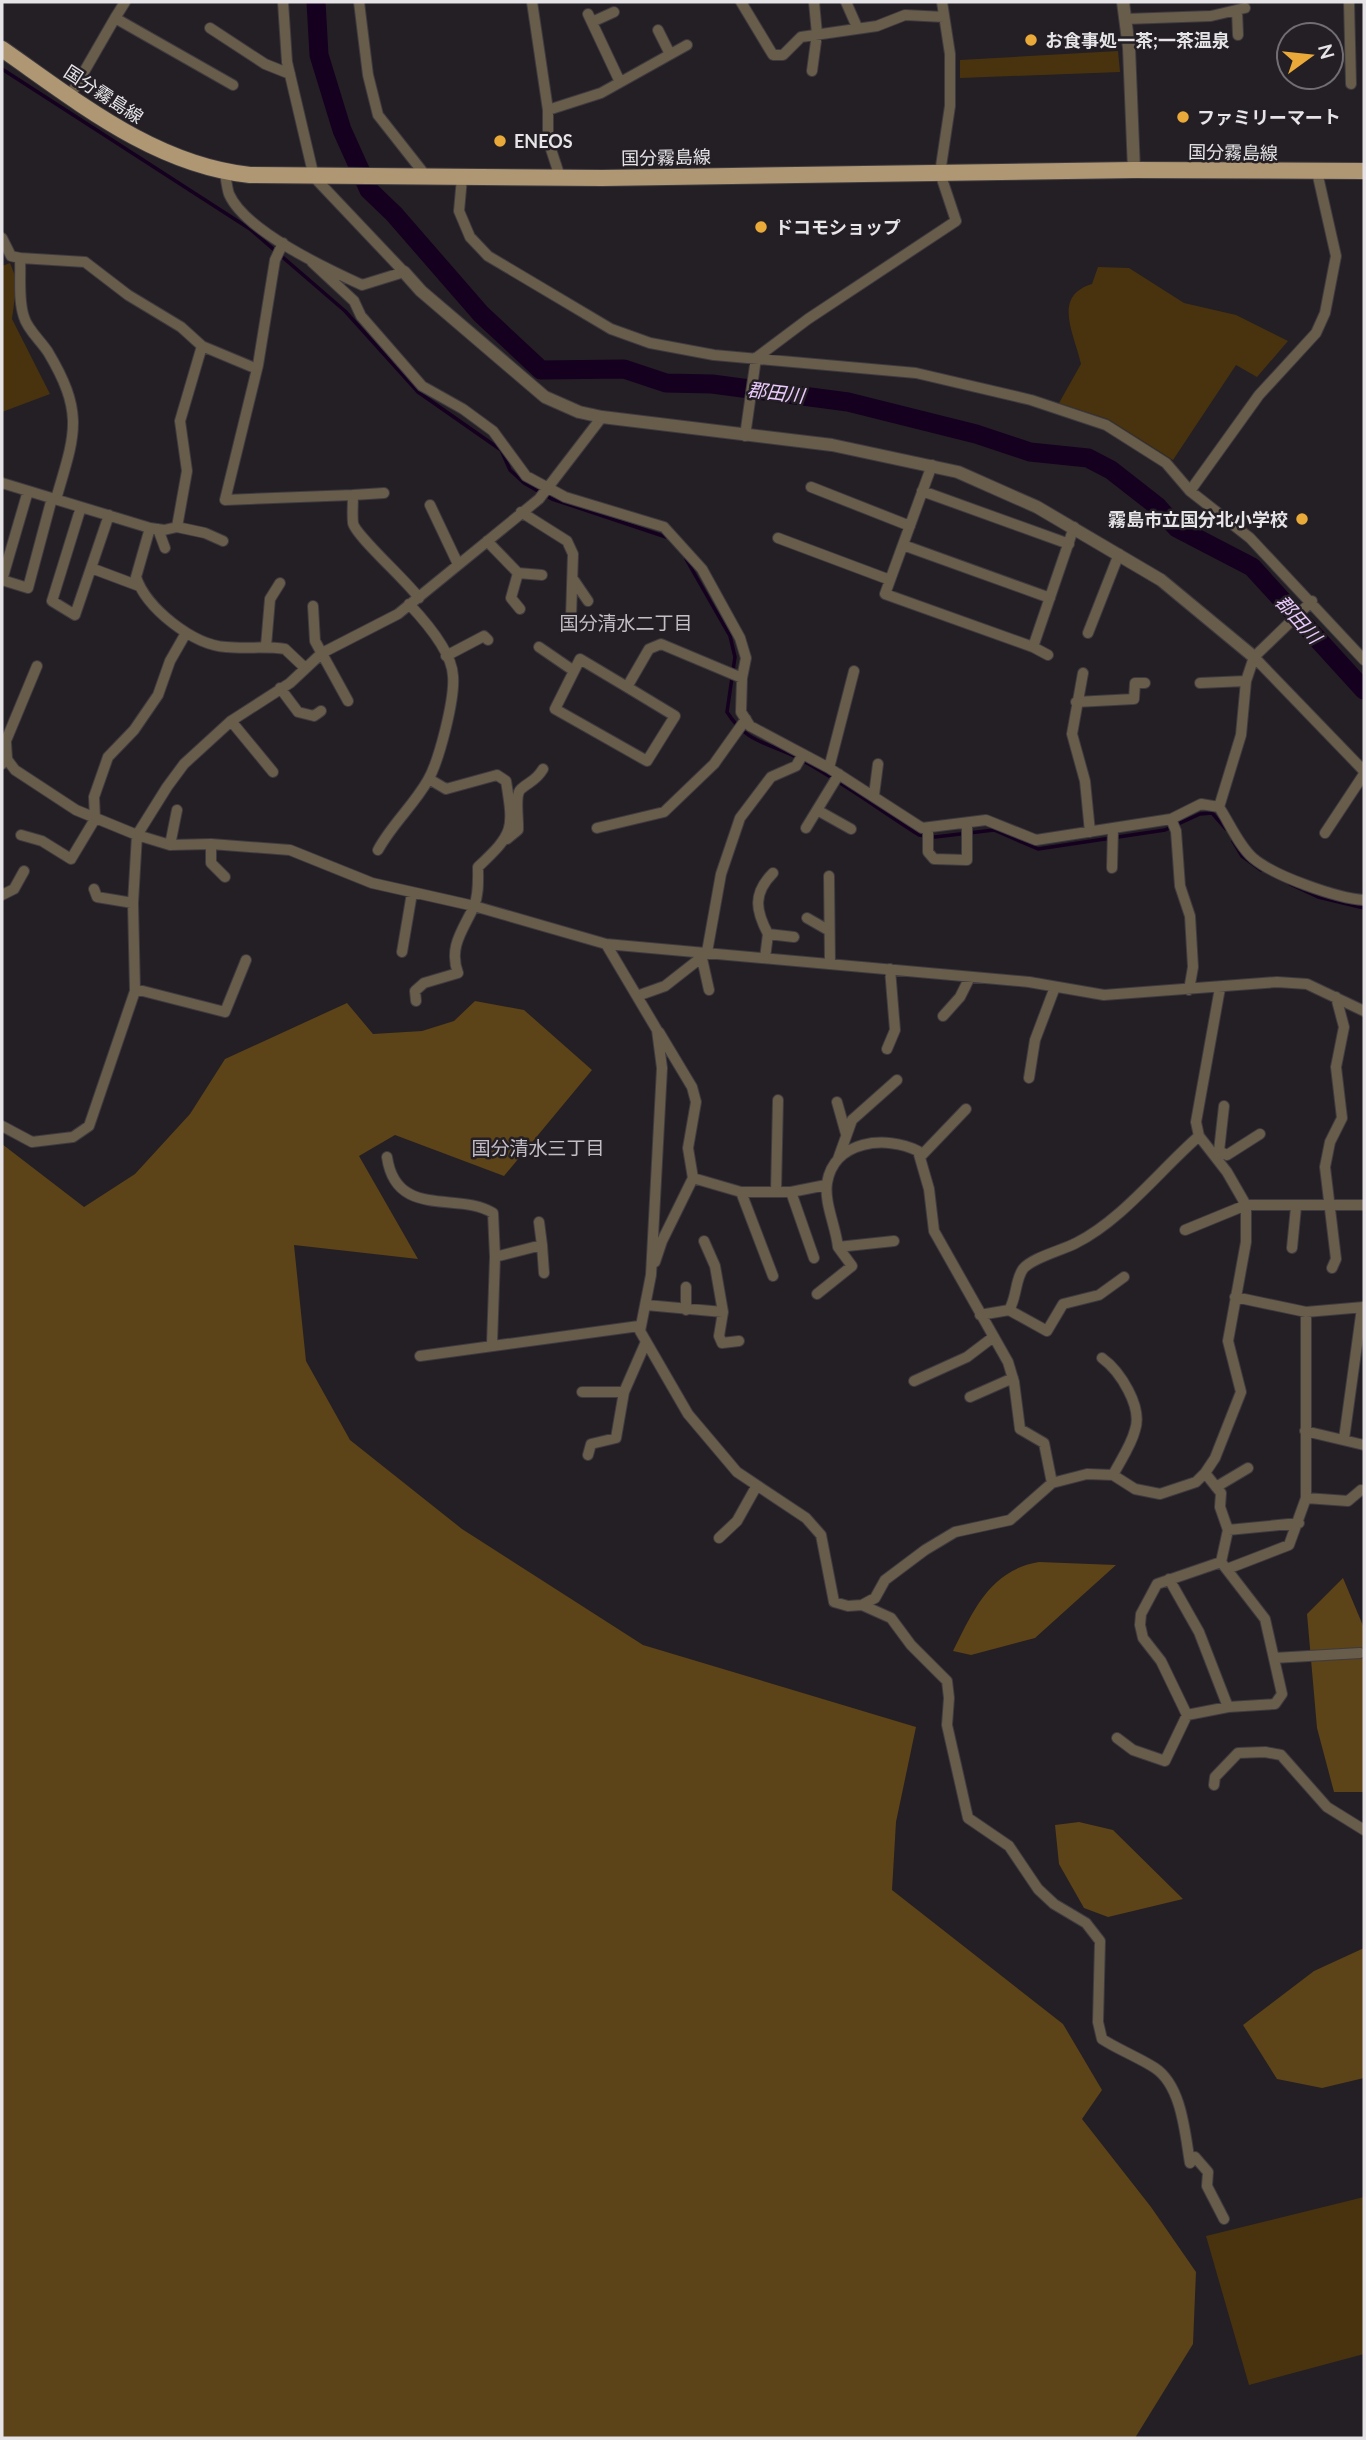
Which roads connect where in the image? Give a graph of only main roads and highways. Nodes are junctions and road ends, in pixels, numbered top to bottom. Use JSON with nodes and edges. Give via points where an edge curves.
{"nodes":[{"id":1,"x":2,"y":50,"type":"edge"},
{"id":2,"x":1364,"y":171,"type":"edge"}],
"edges":[{"from":1,"to":2,"type":"main road","name":"国分霧島線","via":[[165,155],[225,173],[462,178]]}]}
